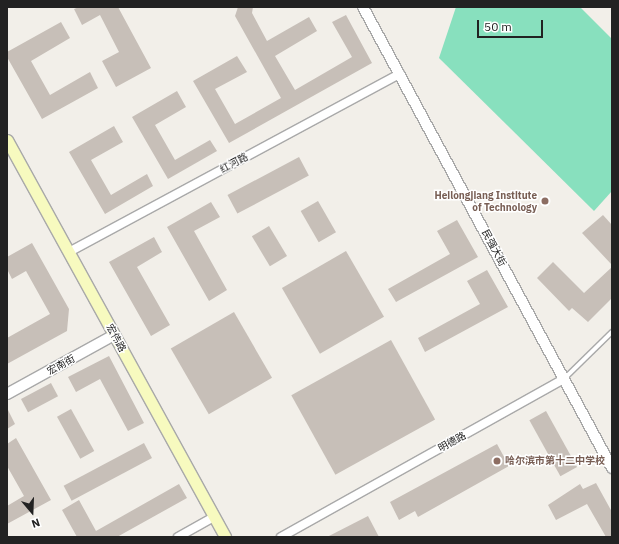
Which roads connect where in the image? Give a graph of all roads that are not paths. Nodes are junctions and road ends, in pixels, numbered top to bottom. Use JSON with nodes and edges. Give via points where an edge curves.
{"nodes":[{"id":1,"x":363,"y":7,"type":"edge"},
{"id":2,"x":400,"y":74,"type":"junction"},
{"id":3,"x":7,"y":140,"type":"edge"},
{"id":4,"x":69,"y":252,"type":"junction"},
{"id":5,"x":612,"y":332,"type":"edge"},
{"id":6,"x":114,"y":336,"type":"junction"},
{"id":7,"x":564,"y":379,"type":"junction"},
{"id":8,"x":7,"y":394,"type":"edge"},
{"id":9,"x":612,"y":468,"type":"edge"},
{"id":10,"x":214,"y":517,"type":"junction"},
{"id":11,"x":178,"y":537,"type":"edge"},
{"id":12,"x":225,"y":537,"type":"edge"},
{"id":13,"x":282,"y":537,"type":"edge"}],
"edges":[{"from":1,"to":2,"type":"street","name":"民强大街"},
{"from":2,"to":4,"type":"street","name":"红河路"},
{"from":2,"to":7,"type":"street","name":"民强大街"},
{"from":3,"to":4,"type":"main road","name":"宏伟路"},
{"from":4,"to":6,"type":"main road","name":"宏伟路"},
{"from":5,"to":7,"type":"lane","name":"明德路"},
{"from":6,"to":8,"type":"street","name":"宏南街"},
{"from":6,"to":10,"type":"main road","name":"宏伟路"},
{"from":7,"to":9,"type":"street","name":"民强大街"},
{"from":7,"to":13,"type":"street","name":"明德路"},
{"from":10,"to":11,"type":"street"},
{"from":10,"to":12,"type":"main road","name":"宏伟路"}]}
